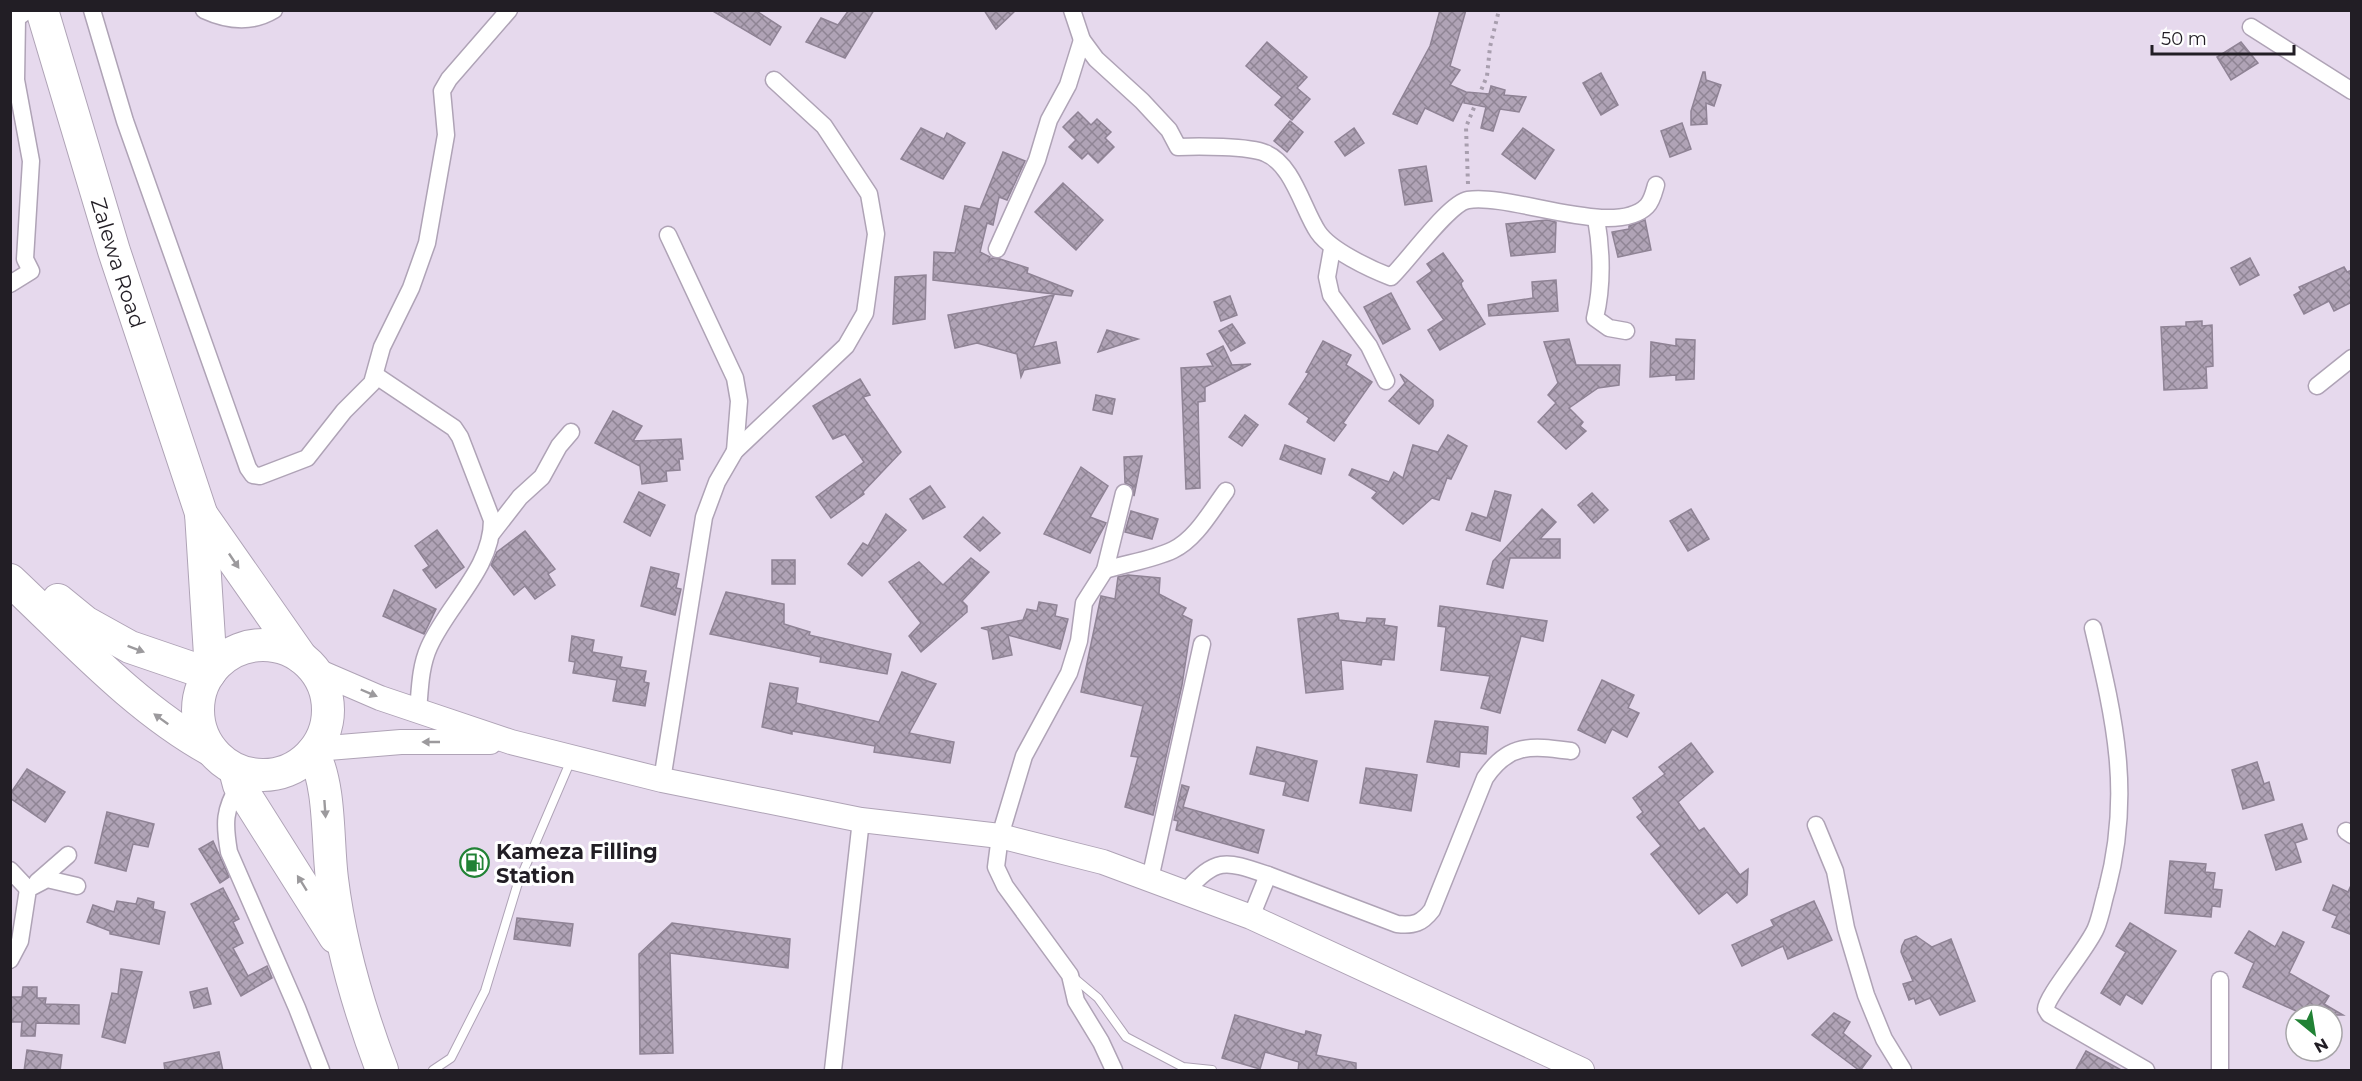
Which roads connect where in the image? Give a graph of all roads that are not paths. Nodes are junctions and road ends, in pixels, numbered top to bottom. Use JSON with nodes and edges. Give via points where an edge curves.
{"nodes":[{"id":1,"x":28,"y":10,"type":"edge"},
{"id":2,"x":42,"y":10,"type":"edge"},
{"id":3,"x":92,"y":10,"type":"edge"},
{"id":4,"x":204,"y":10,"type":"edge"},
{"id":5,"x":274,"y":10,"type":"edge"},
{"id":6,"x":509,"y":10,"type":"edge"},
{"id":7,"x":1072,"y":10,"type":"edge"},
{"id":8,"x":2251,"y":27,"type":"dead end"},
{"id":9,"x":1082,"y":40,"type":"junction"},
{"id":10,"x":774,"y":80,"type":"dead end"},
{"id":11,"x":2352,"y":91,"type":"edge"},
{"id":12,"x":1656,"y":185,"type":"dead end"},
{"id":13,"x":1596,"y":218,"type":"junction"},
{"id":14,"x":668,"y":235,"type":"dead end"},
{"id":15,"x":997,"y":249,"type":"dead end"},
{"id":16,"x":1332,"y":249,"type":"junction"},
{"id":17,"x":10,"y":284,"type":"edge"},
{"id":18,"x":1626,"y":331,"type":"dead end"},
{"id":19,"x":2352,"y":358,"type":"edge"},
{"id":20,"x":375,"y":375,"type":"junction"},
{"id":21,"x":1386,"y":381,"type":"dead end"},
{"id":22,"x":2317,"y":386,"type":"dead end"},
{"id":23,"x":571,"y":432,"type":"dead end"},
{"id":24,"x":735,"y":451,"type":"junction"},
{"id":25,"x":1226,"y":491,"type":"dead end"},
{"id":26,"x":1124,"y":493,"type":"dead end"},
{"id":27,"x":201,"y":513,"type":"junction"},
{"id":28,"x":492,"y":533,"type":"junction"},
{"id":29,"x":10,"y":559,"type":"edge"},
{"id":30,"x":1105,"y":570,"type":"junction"},
{"id":31,"x":10,"y":580,"type":"edge"},
{"id":32,"x":2093,"y":628,"type":"dead end"},
{"id":33,"x":1202,"y":644,"type":"dead end"},
{"id":34,"x":308,"y":664,"type":"junction"},
{"id":35,"x":210,"y":672,"type":"junction"},
{"id":36,"x":418,"y":711,"type":"junction"},
{"id":37,"x":511,"y":742,"type":"junction"},
{"id":38,"x":211,"y":750,"type":"junction"},
{"id":39,"x":315,"y":751,"type":"junction"},
{"id":40,"x":1571,"y":751,"type":"dead end"},
{"id":41,"x":572,"y":757,"type":"junction"},
{"id":42,"x":237,"y":777,"type":"junction"},
{"id":43,"x":662,"y":780,"type":"junction"},
{"id":44,"x":861,"y":820,"type":"junction"},
{"id":45,"x":1816,"y":825,"type":"dead end"},
{"id":46,"x":1000,"y":836,"type":"junction"},
{"id":47,"x":68,"y":855,"type":"dead end"},
{"id":48,"x":10,"y":870,"type":"edge"},
{"id":49,"x":1268,"y":875,"type":"junction"},
{"id":50,"x":1150,"y":879,"type":"junction"},
{"id":51,"x":33,"y":886,"type":"junction"},
{"id":52,"x":77,"y":886,"type":"dead end"},
{"id":53,"x":1185,"y":892,"type":"junction"},
{"id":54,"x":1251,"y":917,"type":"junction"},
{"id":55,"x":344,"y":950,"type":"junction"},
{"id":56,"x":10,"y":960,"type":"edge"},
{"id":57,"x":1070,"y":975,"type":"junction"},
{"id":58,"x":2220,"y":980,"type":"dead end"},
{"id":59,"x":1555,"y":1065,"type":"edge"},
{"id":60,"x":321,"y":1071,"type":"edge"},
{"id":61,"x":382,"y":1071,"type":"edge"},
{"id":62,"x":434,"y":1071,"type":"edge"},
{"id":63,"x":833,"y":1071,"type":"edge"},
{"id":64,"x":1114,"y":1071,"type":"edge"},
{"id":65,"x":1212,"y":1071,"type":"edge"},
{"id":66,"x":1582,"y":1071,"type":"edge"},
{"id":67,"x":1903,"y":1071,"type":"edge"},
{"id":68,"x":2146,"y":1071,"type":"edge"},
{"id":69,"x":2220,"y":1071,"type":"edge"}],
"edges":[{"from":1,"to":17,"type":"street","via":[[17,18],[15,49],[16,80],[31,161],[25,259],[31,271]]},
{"from":2,"to":27,"type":"highway","name":"Zalewa Road","via":[[114,251]]},
{"from":3,"to":20,"type":"street","via":[[125,122],[248,468],[254,475],[267,475],[307,458],[344,411],[367,390]]},
{"from":4,"to":5,"type":"street","via":[[226,20],[251,20]]},
{"from":6,"to":20,"type":"street","via":[[442,91],[446,135],[427,243],[411,288],[382,348]]},
{"from":7,"to":9,"type":"street"},
{"from":8,"to":11,"type":"street"},
{"from":9,"to":15,"type":"street","via":[[1068,85],[1049,120],[1037,160]]},
{"from":9,"to":16,"type":"street","via":[[1169,130],[1178,147],[1266,153],[1285,170],[1317,232]]},
{"from":10,"to":24,"type":"street","via":[[824,126],[851,164],[869,194],[876,234],[866,314],[846,346]]},
{"from":12,"to":13,"type":"street","via":[[1649,204],[1639,213]]},
{"from":13,"to":16,"type":"street","via":[[1468,200],[1446,213],[1391,277]]},
{"from":13,"to":18,"type":"street","via":[[1601,269],[1595,318],[1609,328]]},
{"from":14,"to":24,"type":"street","via":[[735,378],[739,401]]},
{"from":16,"to":21,"type":"street","via":[[1327,277],[1331,295],[1369,346]]},
{"from":19,"to":22,"type":"street"},
{"from":20,"to":28,"type":"street","via":[[454,428],[490,512]]},
{"from":23,"to":28,"type":"street","via":[[542,477],[520,497]]},
{"from":24,"to":43,"type":"street","via":[[717,482],[704,517]]},
{"from":25,"to":30,"type":"street","via":[[1184,543],[1173,550]]},
{"from":26,"to":30,"type":"street"},
{"from":27,"to":34,"type":"highway","name":"Zalewa Road","one_way":true},
{"from":27,"to":35,"type":"highway","name":"Zalewa Road"},
{"from":28,"to":36,"type":"street","via":[[481,564],[428,649]]},
{"from":29,"to":35,"type":"highway","one_way":true,"via":[[85,622],[130,647]]},
{"from":30,"to":46,"type":"street","via":[[1084,603],[1069,673],[1024,756]]},
{"from":38,"to":31,"type":"highway","one_way":true,"via":[[153,712]]},
{"from":32,"to":68,"type":"street","via":[[2114,717],[2121,820],[2097,927],[2085,951],[2049,998],[2046,1009]]},
{"from":33,"to":50,"type":"street"},
{"from":34,"to":35,"type":"highway","via":[[275,646],[246,647],[233,652]]},
{"from":34,"to":36,"type":"main road","one_way":true},
{"from":34,"to":39,"type":"highway","via":[[325,689],[329,709],[326,730]]},
{"from":35,"to":38,"type":"highway","via":[[201,688],[198,712],[203,736]]},
{"from":36,"to":37,"type":"main road"},
{"from":37,"to":39,"type":"main road","one_way":true,"via":[[401,742]]},
{"from":37,"to":41,"type":"main road"},
{"from":38,"to":42,"type":"highway"},
{"from":39,"to":42,"type":"highway","via":[[303,762],[278,774]]},
{"from":39,"to":55,"type":"highway","one_way":true,"via":[[323,775],[332,880]]},
{"from":40,"to":49,"type":"street","via":[[1520,748],[1494,766],[1485,778],[1432,909],[1423,921],[1410,926],[1397,924]]},
{"from":41,"to":43,"type":"main road"},
{"from":41,"to":62,"type":"lane","via":[[517,886],[485,991],[452,1058]]},
{"from":55,"to":42,"type":"highway","one_way":true},
{"from":42,"to":60,"type":"street","via":[[225,828],[229,852]]},
{"from":43,"to":44,"type":"main road"},
{"from":44,"to":46,"type":"main road"},
{"from":44,"to":63,"type":"street"},
{"from":45,"to":67,"type":"street","via":[[1835,871],[1846,928],[1866,995],[1884,1039]]},
{"from":46,"to":50,"type":"main road","via":[[1103,862]]},
{"from":46,"to":57,"type":"street","via":[[996,867],[1005,886]]},
{"from":47,"to":51,"type":"street"},
{"from":48,"to":51,"type":"street"},
{"from":49,"to":53,"type":"street","via":[[1238,865],[1219,864],[1205,871]]},
{"from":49,"to":54,"type":"street"},
{"from":50,"to":53,"type":"main road"},
{"from":51,"to":52,"type":"street","via":[[47,879]]},
{"from":51,"to":56,"type":"street","via":[[20,941]]},
{"from":53,"to":54,"type":"main road"},
{"from":54,"to":59,"type":"main road"},
{"from":55,"to":61,"type":"highway"},
{"from":57,"to":64,"type":"street","via":[[1076,1001]]},
{"from":57,"to":65,"type":"lane","via":[[1098,998],[1126,1037],[1183,1066]]},
{"from":58,"to":69,"type":"street"},
{"from":59,"to":66,"type":"main road"}]}
